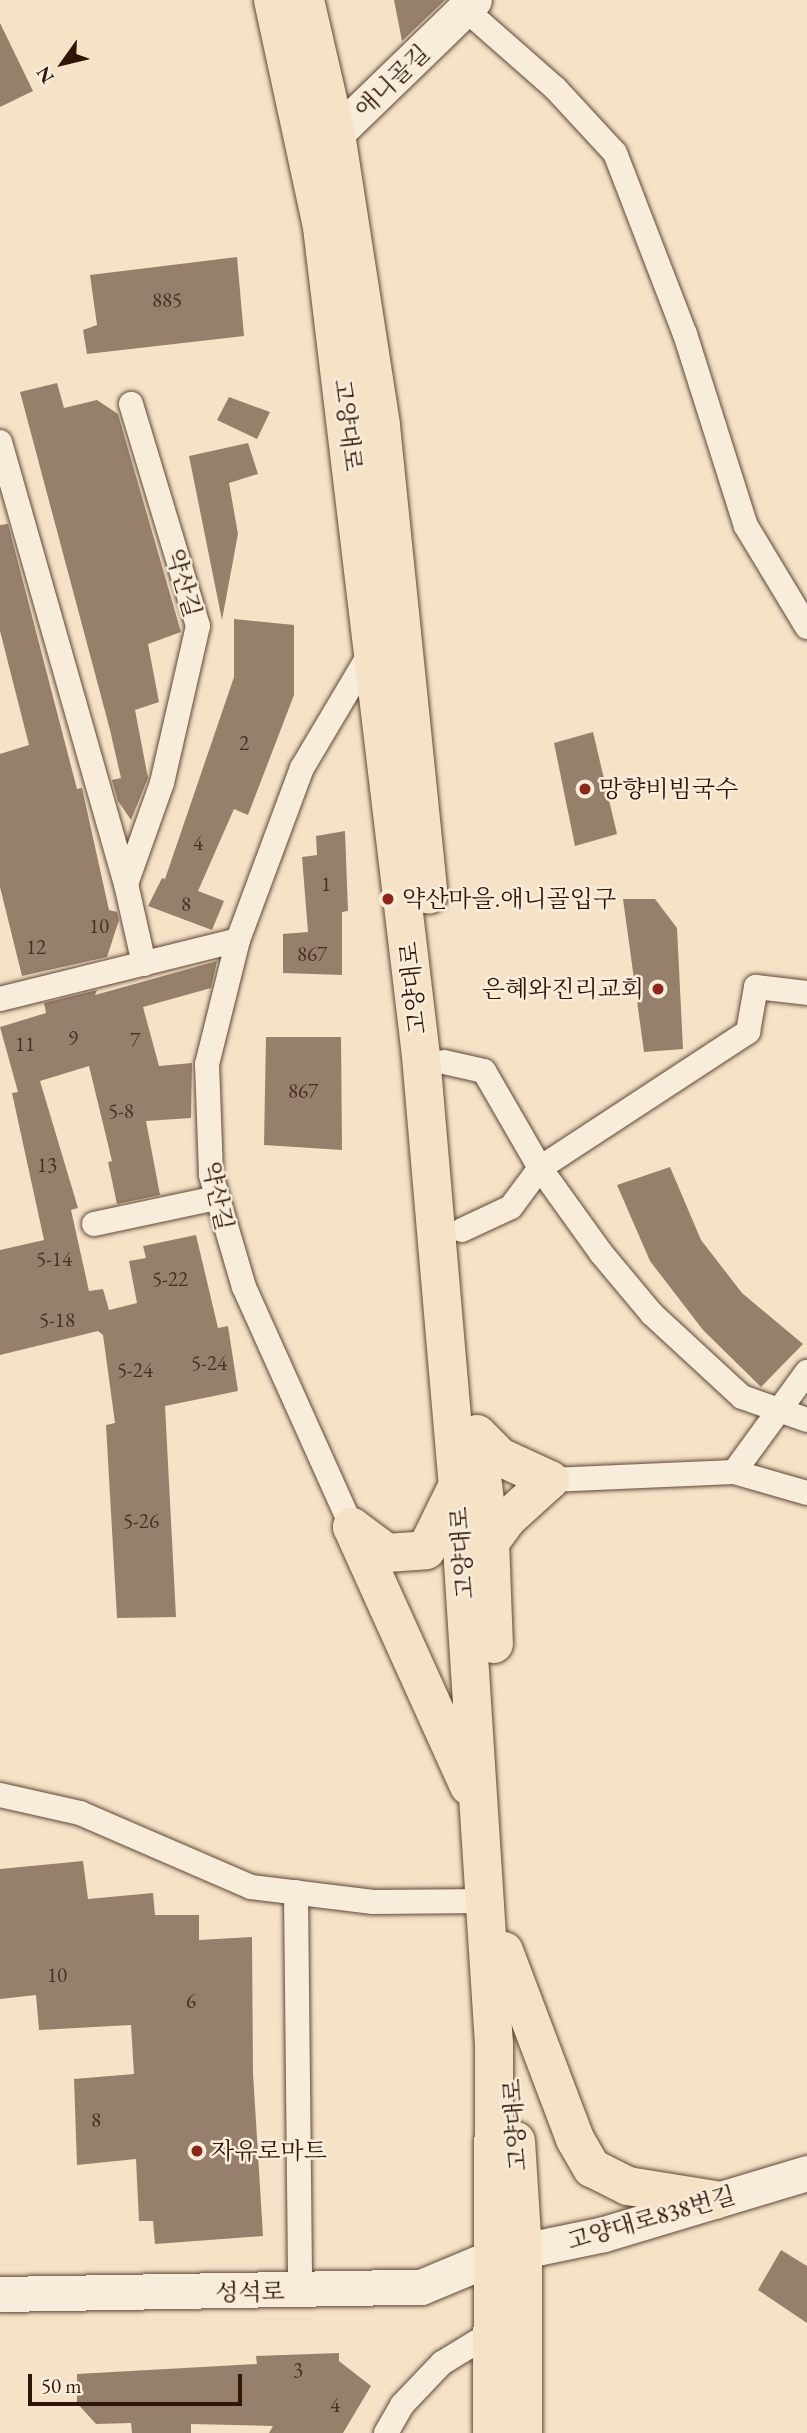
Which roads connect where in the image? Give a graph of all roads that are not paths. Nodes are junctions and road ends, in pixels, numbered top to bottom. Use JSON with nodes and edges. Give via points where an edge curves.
{"nodes":[{"id":1,"x":273,"y":0,"type":"edge"},
{"id":2,"x":305,"y":0,"type":"edge"},
{"id":3,"x":470,"y":4,"type":"edge"},
{"id":4,"x":336,"y":134,"type":"junction"},
{"id":5,"x":307,"y":161,"type":"junction"},
{"id":6,"x":131,"y":404,"type":"dead end"},
{"id":7,"x":0,"y":442,"type":"edge"},
{"id":8,"x":807,"y":627,"type":"edge"},
{"id":9,"x":389,"y":631,"type":"junction"},
{"id":10,"x":126,"y":884,"type":"junction"},
{"id":11,"x":237,"y":940,"type":"junction"},
{"id":12,"x":144,"y":964,"type":"junction"},
{"id":13,"x":807,"y":993,"type":"edge"},
{"id":14,"x":0,"y":999,"type":"edge"},
{"id":15,"x":444,"y":1062,"type":"junction"},
{"id":16,"x":540,"y":1168,"type":"junction"},
{"id":17,"x":216,"y":1198,"type":"junction"},
{"id":18,"x":94,"y":1224,"type":"dead end"},
{"id":19,"x":462,"y":1230,"type":"junction"},
{"id":20,"x":807,"y":1372,"type":"edge"},
{"id":21,"x":776,"y":1409,"type":"junction"},
{"id":22,"x":807,"y":1420,"type":"edge"},
{"id":23,"x":477,"y":1434,"type":"junction"},
{"id":24,"x":734,"y":1472,"type":"junction"},
{"id":25,"x":550,"y":1480,"type":"junction"},
{"id":26,"x":458,"y":1485,"type":"junction"},
{"id":27,"x":807,"y":1493,"type":"edge"},
{"id":28,"x":352,"y":1527,"type":"junction"},
{"id":29,"x":490,"y":1542,"type":"junction"},
{"id":30,"x":0,"y":1795,"type":"edge"},
{"id":31,"x":480,"y":1811,"type":"junction"},
{"id":32,"x":296,"y":1892,"type":"junction"},
{"id":33,"x":485,"y":1901,"type":"junction"},
{"id":34,"x":504,"y":1951,"type":"junction"},
{"id":35,"x":807,"y":2173,"type":"edge"},
{"id":36,"x":715,"y":2200,"type":"junction"},
{"id":37,"x":508,"y":2254,"type":"junction"},
{"id":38,"x":300,"y":2291,"type":"junction"},
{"id":39,"x":0,"y":2294,"type":"edge"},
{"id":40,"x":493,"y":2332,"type":"junction"},
{"id":41,"x":386,"y":2433,"type":"edge"},
{"id":42,"x":492,"y":2433,"type":"edge"},
{"id":43,"x":523,"y":2433,"type":"edge"}],
"edges":[{"from":1,"to":5,"type":"main road","name":"고양대로"},
{"from":2,"to":4,"type":"main road","name":"고양대로"},
{"from":3,"to":4,"type":"street","name":"애니골길"},
{"from":3,"to":8,"type":"street","via":[[615,153],[685,334],[746,526]]},
{"from":4,"to":5,"type":"street","name":"애니골길"},
{"from":4,"to":9,"type":"main road","name":"고양대로","via":[[381,426]]},
{"from":5,"to":9,"type":"main road","name":"고양대로"},
{"from":6,"to":10,"type":"street","name":"약산길","via":[[198,626],[162,783]]},
{"from":7,"to":10,"type":"street"},
{"from":9,"to":11,"type":"street","name":"약산길","via":[[302,768]]},
{"from":9,"to":15,"type":"main road","name":"고양대로"},
{"from":9,"to":26,"type":"main road","name":"고양대로"},
{"from":10,"to":12,"type":"street"},
{"from":11,"to":12,"type":"street"},
{"from":11,"to":17,"type":"street","name":"약산길","via":[[207,1064],[206,1119]]},
{"from":12,"to":14,"type":"street"},
{"from":13,"to":16,"type":"street","via":[[756,987],[748,1032]]},
{"from":15,"to":16,"type":"street","via":[[484,1071]]},
{"from":15,"to":19,"type":"main road","name":"고양대로"},
{"from":16,"to":19,"type":"street","via":[[511,1207]]},
{"from":16,"to":21,"type":"street","via":[[652,1314],[742,1397]]},
{"from":17,"to":18,"type":"street"},
{"from":17,"to":28,"type":"street","name":"약산길","via":[[244,1287]]},
{"from":19,"to":23,"type":"main road","name":"고양대로"},
{"from":20,"to":21,"type":"street"},
{"from":21,"to":22,"type":"street"},
{"from":21,"to":24,"type":"street"},
{"from":23,"to":25,"type":"main road","via":[[500,1457]]},
{"from":23,"to":29,"type":"main road","name":"고양대로"},
{"from":24,"to":25,"type":"street"},
{"from":24,"to":27,"type":"street"},
{"from":25,"to":29,"type":"main road","via":[[506,1519]]},
{"from":26,"to":28,"type":"main road","via":[[426,1550],[387,1553]]},
{"from":26,"to":31,"type":"main road","name":"고양대로"},
{"from":28,"to":31,"type":"main road"},
{"from":29,"to":34,"type":"main road","name":"고양대로"},
{"from":30,"to":32,"type":"street","via":[[80,1813],[251,1887]]},
{"from":31,"to":33,"type":"main road","name":"고양대로"},
{"from":32,"to":33,"type":"street","via":[[373,1902]]},
{"from":32,"to":38,"type":"street"},
{"from":33,"to":37,"type":"main road","name":"고양대로"},
{"from":34,"to":36,"type":"main road","via":[[575,2139],[592,2168],[628,2186]]},
{"from":34,"to":37,"type":"main road","name":"고양대로"},
{"from":35,"to":36,"type":"street","name":"고양대로838번길"},
{"from":36,"to":37,"type":"street","name":"고양대로838번길","via":[[604,2234]]},
{"from":37,"to":38,"type":"street","name":"성석로","via":[[421,2287]]},
{"from":37,"to":40,"type":"main road","name":"고양대로"},
{"from":37,"to":43,"type":"main road","name":"고양대로"},
{"from":38,"to":39,"type":"street","name":"성석로"},
{"from":40,"to":41,"type":"street","via":[[442,2364],[402,2405]]},
{"from":40,"to":42,"type":"main road","name":"고양대로"}]}
